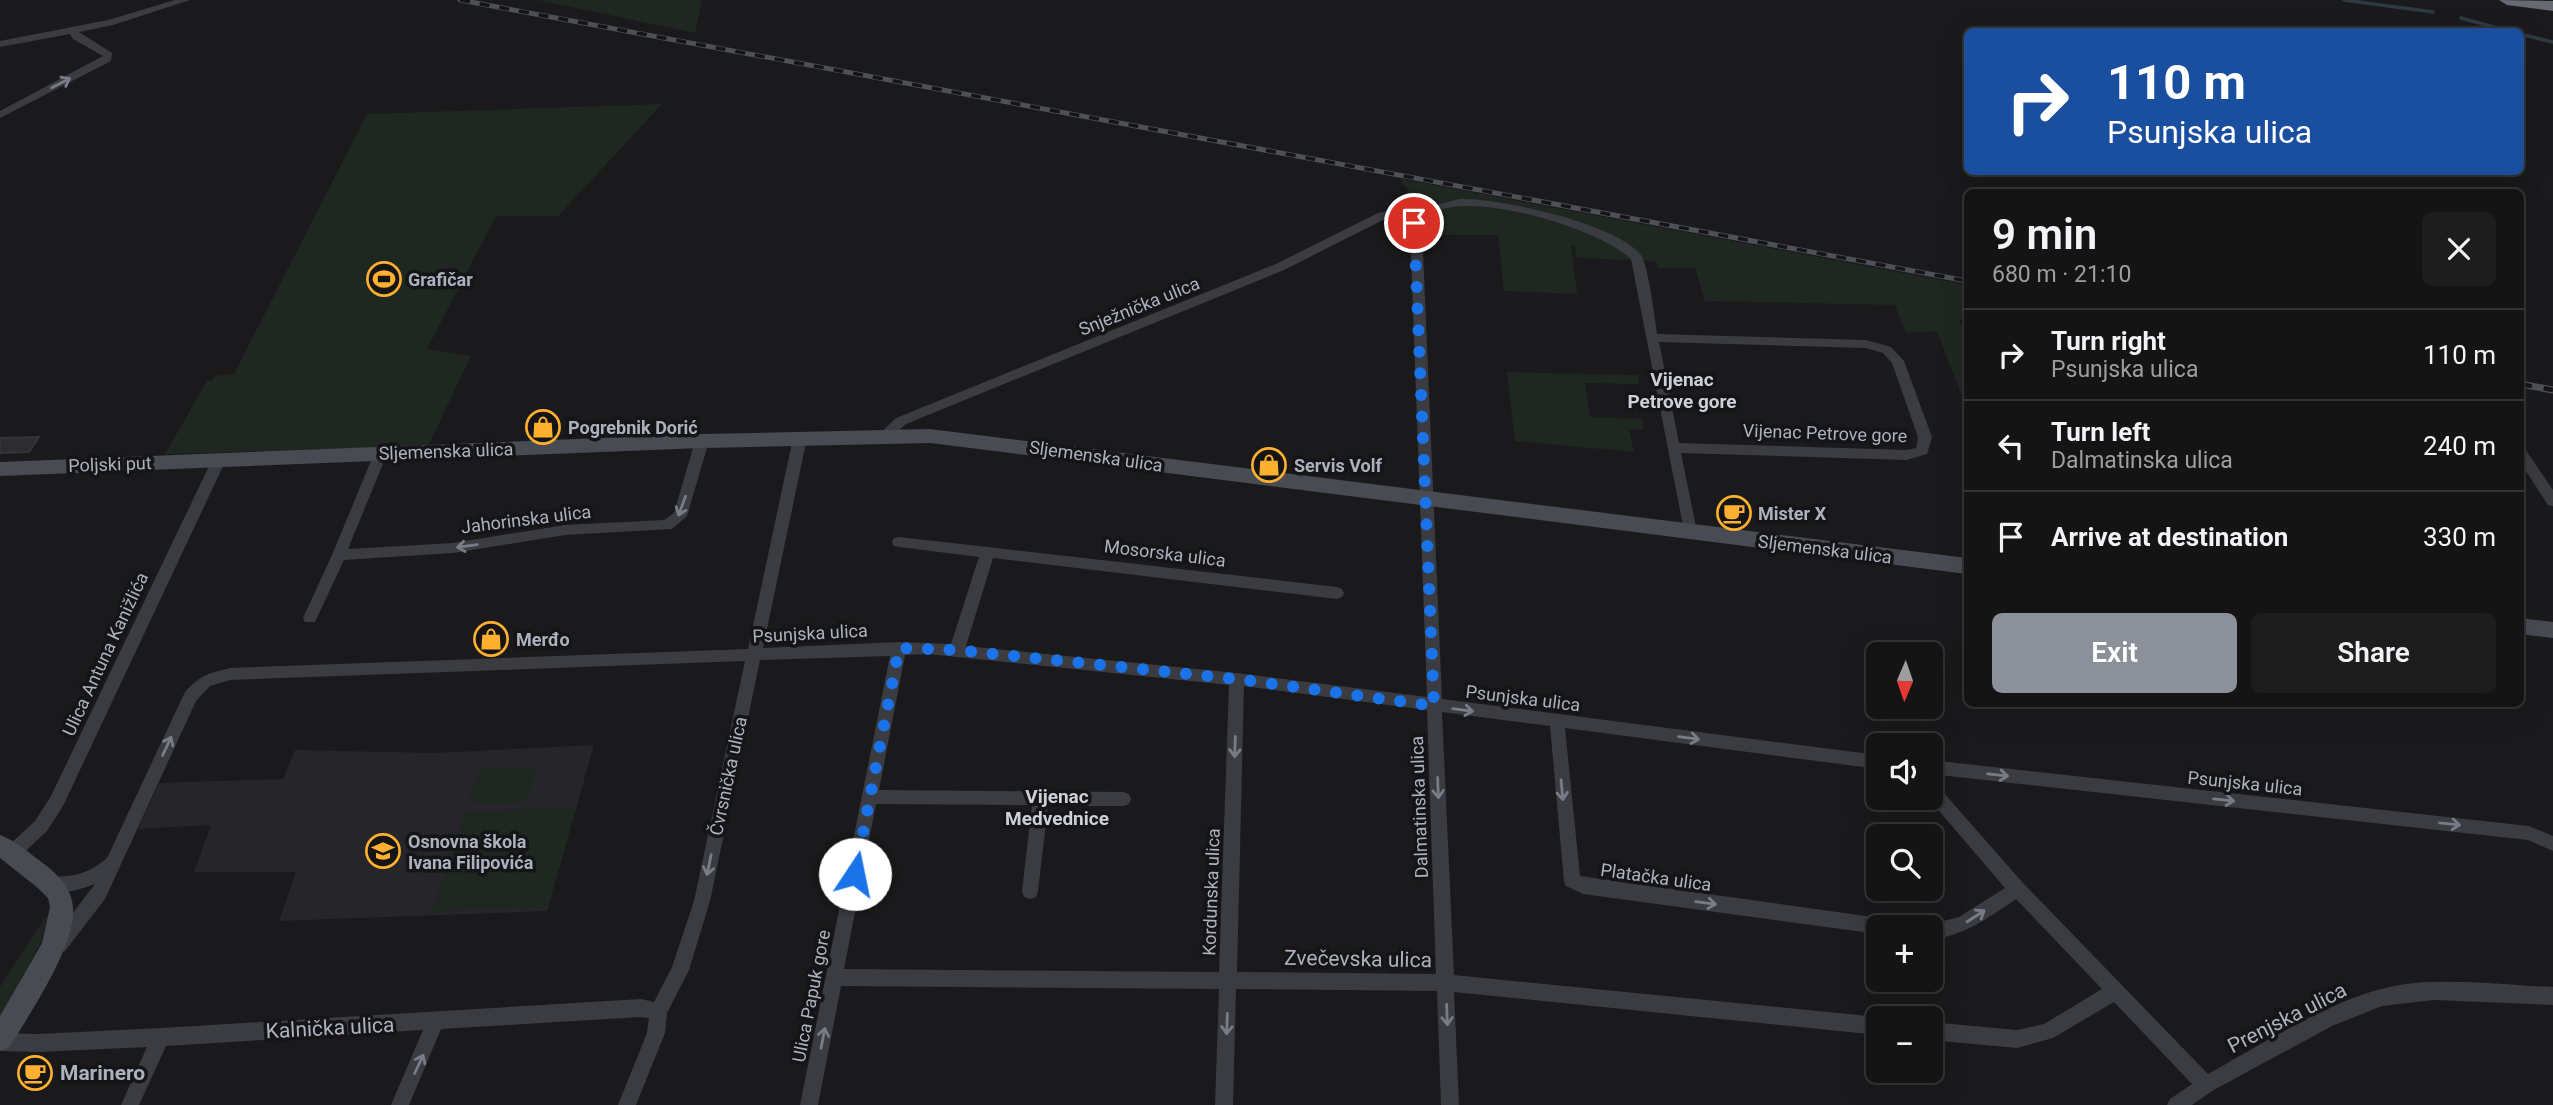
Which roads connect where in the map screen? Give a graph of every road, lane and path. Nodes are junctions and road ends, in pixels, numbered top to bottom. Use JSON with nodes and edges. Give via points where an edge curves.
{"nodes":[{"id":1,"x":185,"y":0,"type":"edge"},
{"id":2,"x":2507,"y":0,"type":"edge"},
{"id":3,"x":2553,"y":6,"type":"edge"},
{"id":4,"x":74,"y":30,"type":"junction"},
{"id":5,"x":0,"y":44,"type":"edge"},
{"id":6,"x":0,"y":115,"type":"edge"},
{"id":7,"x":1409,"y":217,"type":"junction"},
{"id":8,"x":1652,"y":338,"type":"junction"},
{"id":9,"x":884,"y":436,"type":"junction"},
{"id":10,"x":800,"y":438,"type":"junction"},
{"id":11,"x":702,"y":441,"type":"junction"},
{"id":12,"x":1673,"y":448,"type":"junction"},
{"id":13,"x":380,"y":454,"type":"junction"},
{"id":14,"x":2524,"y":458,"type":"edge"},
{"id":15,"x":219,"y":460,"type":"junction"},
{"id":16,"x":0,"y":469,"type":"edge"},
{"id":17,"x":1426,"y":499,"type":"junction"},
{"id":18,"x":2553,"y":501,"type":"edge"},
{"id":19,"x":1690,"y":532,"type":"junction"},
{"id":20,"x":899,"y":542,"type":"dead end"},
{"id":21,"x":988,"y":551,"type":"junction"},
{"id":22,"x":339,"y":555,"type":"junction"},
{"id":23,"x":1964,"y":566,"type":"edge"},
{"id":24,"x":1337,"y":593,"type":"dead end"},
{"id":25,"x":310,"y":618,"type":"dead end"},
{"id":26,"x":2524,"y":626,"type":"edge"},
{"id":27,"x":2553,"y":630,"type":"edge"},
{"id":28,"x":899,"y":648,"type":"junction"},
{"id":29,"x":957,"y":650,"type":"junction"},
{"id":30,"x":753,"y":654,"type":"junction"},
{"id":31,"x":1237,"y":679,"type":"junction"},
{"id":32,"x":201,"y":684,"type":"joint"},
{"id":33,"x":1434,"y":706,"type":"junction"},
{"id":34,"x":1557,"y":722,"type":"junction"},
{"id":35,"x":1866,"y":761,"type":"edge"},
{"id":36,"x":1943,"y":769,"type":"edge"},
{"id":37,"x":870,"y":797,"type":"junction"},
{"id":38,"x":1041,"y":799,"type":"junction"},
{"id":39,"x":1123,"y":799,"type":"dead end"},
{"id":40,"x":1943,"y":804,"type":"edge"},
{"id":41,"x":2553,"y":844,"type":"edge"},
{"id":42,"x":6,"y":849,"type":"edge"},
{"id":43,"x":113,"y":863,"type":"junction"},
{"id":44,"x":49,"y":884,"type":"junction"},
{"id":45,"x":2017,"y":889,"type":"junction"},
{"id":46,"x":1030,"y":891,"type":"dead end"},
{"id":47,"x":1866,"y":924,"type":"edge"},
{"id":48,"x":1943,"y":931,"type":"edge"},
{"id":49,"x":44,"y":962,"type":"junction"},
{"id":50,"x":835,"y":977,"type":"junction"},
{"id":51,"x":1228,"y":981,"type":"junction"},
{"id":52,"x":1446,"y":983,"type":"junction"},
{"id":53,"x":2115,"y":991,"type":"junction"},
{"id":54,"x":2553,"y":996,"type":"edge"},
{"id":55,"x":658,"y":1012,"type":"junction"},
{"id":56,"x":435,"y":1021,"type":"junction"},
{"id":57,"x":1866,"y":1025,"type":"edge"},
{"id":58,"x":1943,"y":1032,"type":"edge"},
{"id":59,"x":161,"y":1037,"type":"junction"},
{"id":60,"x":0,"y":1041,"type":"edge"},
{"id":61,"x":2206,"y":1085,"type":"junction"},
{"id":62,"x":130,"y":1105,"type":"edge"},
{"id":63,"x":400,"y":1105,"type":"edge"},
{"id":64,"x":627,"y":1105,"type":"edge"},
{"id":65,"x":809,"y":1105,"type":"edge"},
{"id":66,"x":1224,"y":1105,"type":"edge"},
{"id":67,"x":1450,"y":1105,"type":"edge"},
{"id":68,"x":2176,"y":1105,"type":"edge"}],
"edges":[{"from":1,"to":4,"type":"street"},
{"from":2,"to":3,"type":"highway"},
{"from":4,"to":5,"type":"street"},
{"from":6,"to":4,"type":"street","one_way":true,"via":[[109,57],[77,37]]},
{"from":7,"to":8,"type":"street","via":[[1446,204],[1479,203],[1558,220],[1622,246],[1637,258]]},
{"from":7,"to":9,"type":"street","name":"Snježnička ulica","via":[[1398,213],[1382,216],[1280,267],[901,421]]},
{"from":7,"to":17,"type":"street","name":"Dalmatinska ulica","via":[[1416,228]]},
{"from":8,"to":12,"type":"street"},
{"from":8,"to":12,"type":"street","name":"Vijenac Petrove gore","via":[[1879,347],[1898,361],[1925,437],[1917,455]]},
{"from":9,"to":10,"type":"street","name":"Sljemenska ulica"},
{"from":9,"to":17,"type":"street","name":"Sljemenska ulica","via":[[963,438]]},
{"from":10,"to":11,"type":"street","name":"Sljemenska ulica"},
{"from":10,"to":30,"type":"street","name":"Čvrsnička ulica"},
{"from":11,"to":13,"type":"street","name":"Sljemenska ulica"},
{"from":11,"to":22,"type":"street","name":"Jahorinska ulica","one_way":true,"via":[[680,516],[667,525],[565,530],[453,548]]},
{"from":12,"to":19,"type":"street"},
{"from":13,"to":15,"type":"street","name":"Sljemenska ulica"},
{"from":13,"to":22,"type":"street"},
{"from":14,"to":18,"type":"street"},
{"from":15,"to":16,"type":"street","name":"Poljski put"},
{"from":15,"to":42,"type":"street","name":"Ulica Antuna Kanižlića","via":[[57,801],[41,826]]},
{"from":17,"to":19,"type":"street","name":"Sljemenska ulica"},
{"from":17,"to":33,"type":"street","name":"Dalmatinska ulica"},
{"from":19,"to":23,"type":"street","name":"Sljemenska ulica"},
{"from":20,"to":21,"type":"street","name":"Mosorska ulica"},
{"from":21,"to":24,"type":"street","name":"Mosorska ulica"},
{"from":21,"to":29,"type":"street"},
{"from":22,"to":25,"type":"street"},
{"from":26,"to":27,"type":"street"},
{"from":28,"to":29,"type":"street","name":"Psunjska ulica"},
{"from":28,"to":30,"type":"street","name":"Psunjska ulica"},
{"from":28,"to":37,"type":"street","name":"Ulica Papuk gore"},
{"from":29,"to":31,"type":"street","name":"Psunjska ulica"},
{"from":30,"to":32,"type":"street","name":"Psunjska ulica","via":[[230,674]]},
{"from":30,"to":55,"type":"street","name":"Čvrsnička ulica","one_way":true,"via":[[702,901],[680,970]]},
{"from":31,"to":33,"type":"street","name":"Psunjska ulica"},
{"from":31,"to":51,"type":"street","name":"Kordunska ulica","one_way":true},
{"from":43,"to":32,"type":"street","name":"Kalnička ulica","one_way":true,"via":[[190,697]]},
{"from":33,"to":34,"type":"street","name":"Psunjska ulica","one_way":true},
{"from":33,"to":52,"type":"street","name":"Dalmatinska ulica","one_way":true},
{"from":34,"to":35,"type":"street","name":"Psunjska ulica","one_way":true},
{"from":34,"to":47,"type":"street","name":"Platačka ulica","one_way":true,"via":[[1572,881]]},
{"from":36,"to":41,"type":"street","name":"Psunjska ulica","one_way":true,"via":[[2529,833]]},
{"from":37,"to":38,"type":"street"},
{"from":37,"to":50,"type":"street","name":"Ulica Papuk gore"},
{"from":38,"to":39,"type":"street"},
{"from":38,"to":46,"type":"street"},
{"from":40,"to":45,"type":"street"},
{"from":42,"to":44,"type":"street"},
{"from":43,"to":44,"type":"street","via":[[84,880]]},
{"from":43,"to":49,"type":"street","name":"Kalnička ulica","via":[[93,903]]},
{"from":44,"to":49,"type":"street","via":[[59,895],[63,912]]},
{"from":48,"to":45,"type":"street","one_way":true,"via":[[1965,923]]},
{"from":45,"to":53,"type":"street"},
{"from":49,"to":60,"type":"street","name":"Kalnička ulica"},
{"from":50,"to":51,"type":"street","name":"Zvečevska ulica"},
{"from":65,"to":50,"type":"street","name":"Ulica Papuk gore","one_way":true},
{"from":51,"to":52,"type":"street","name":"Zvečevska ulica"},
{"from":51,"to":66,"type":"street","name":"Kordunska ulica","one_way":true},
{"from":52,"to":57,"type":"street","name":"Zvečevska ulica"},
{"from":52,"to":67,"type":"street","name":"Dalmatinska ulica","one_way":true},
{"from":53,"to":58,"type":"street","via":[[2047,1032],[2017,1039]]},
{"from":53,"to":61,"type":"street"},
{"from":54,"to":61,"type":"street","name":"Prenjska ulica","via":[[2434,991],[2382,997],[2326,1019]]},
{"from":55,"to":56,"type":"street","name":"Kalnička ulica","via":[[641,1008]]},
{"from":55,"to":64,"type":"street","name":"Čvrsnička ulica","via":[[658,1025]]},
{"from":56,"to":59,"type":"street","name":"Kalnička ulica"},
{"from":63,"to":56,"type":"street","one_way":true},
{"from":59,"to":60,"type":"street","name":"Kalnička ulica","via":[[38,1044]]},
{"from":59,"to":62,"type":"street"},
{"from":61,"to":68,"type":"street","name":"Prenjska ulica"}]}
